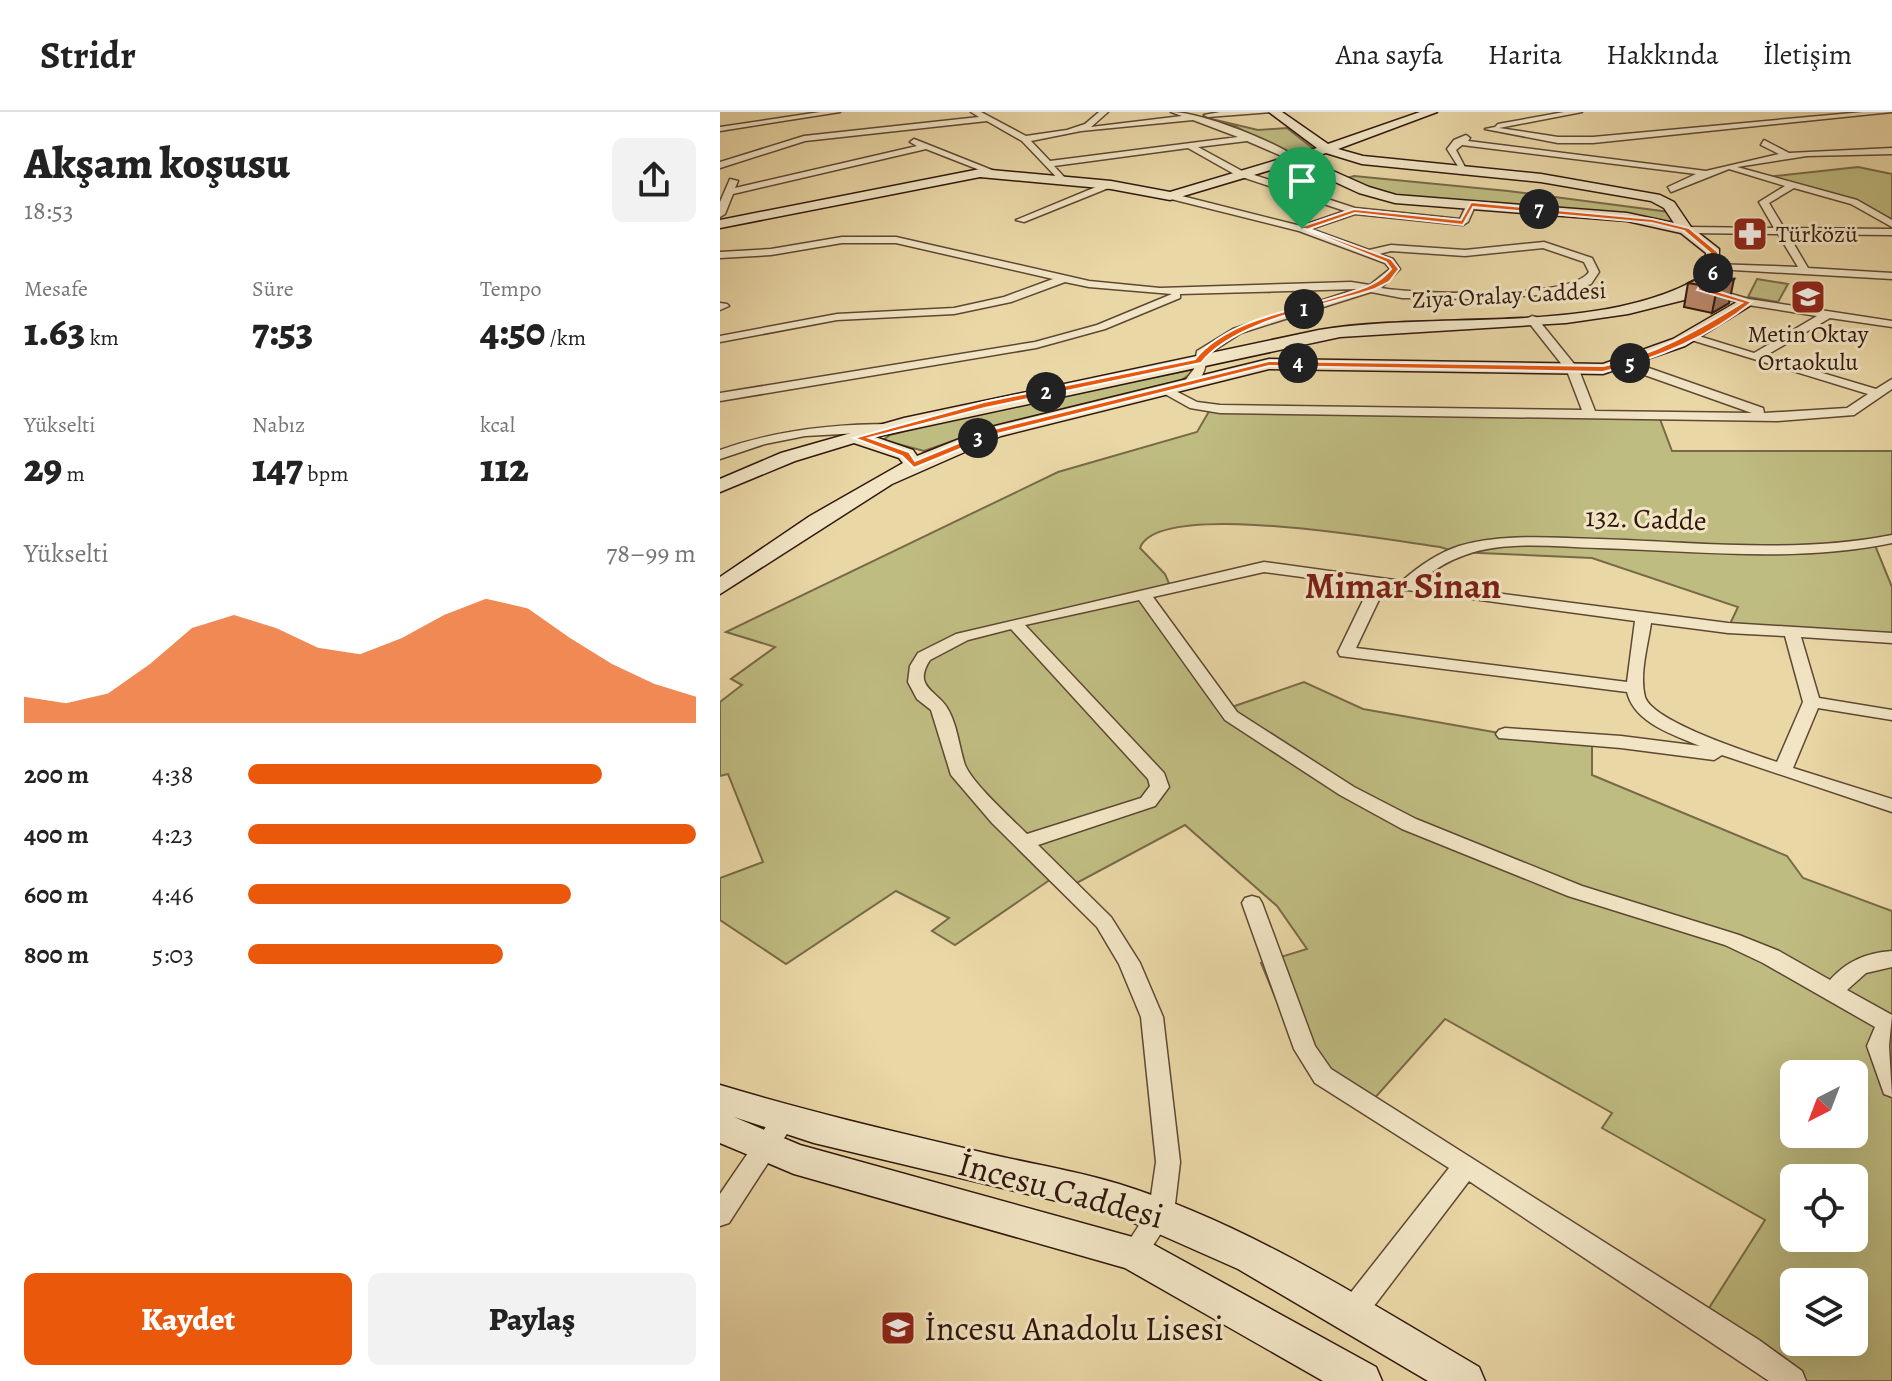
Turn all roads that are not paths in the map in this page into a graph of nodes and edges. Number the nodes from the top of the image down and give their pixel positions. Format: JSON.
{"nodes":[{"id":1,"x":836,"y":112,"type":"edge"},
{"id":2,"x":975,"y":112,"type":"edge"},
{"id":3,"x":1104,"y":112,"type":"edge"},
{"id":4,"x":1175,"y":112,"type":"edge"},
{"id":5,"x":1269,"y":112,"type":"edge"},
{"id":6,"x":1275,"y":112,"type":"edge"},
{"id":7,"x":1431,"y":112,"type":"edge"},
{"id":8,"x":1578,"y":112,"type":"edge"},
{"id":9,"x":1744,"y":112,"type":"edge"},
{"id":10,"x":1888,"y":112,"type":"edge"},
{"id":11,"x":1551,"y":114,"type":"edge"},
{"id":12,"x":1860,"y":114,"type":"edge"},
{"id":13,"x":1196,"y":115,"type":"edge"},
{"id":14,"x":988,"y":118,"type":"junction"},
{"id":15,"x":1770,"y":124,"type":"junction"},
{"id":16,"x":1891,"y":126,"type":"edge"},
{"id":17,"x":720,"y":129,"type":"edge"},
{"id":18,"x":888,"y":129,"type":"junction"},
{"id":19,"x":1489,"y":129,"type":"junction"},
{"id":20,"x":1074,"y":132,"type":"junction"},
{"id":21,"x":1249,"y":138,"type":"junction"},
{"id":22,"x":1025,"y":139,"type":"junction"},
{"id":23,"x":1593,"y":140,"type":"junction"},
{"id":24,"x":1457,"y":142,"type":"junction"},
{"id":25,"x":1764,"y":143,"type":"dead end"},
{"id":26,"x":1190,"y":146,"type":"junction"},
{"id":27,"x":925,"y":147,"type":"junction"},
{"id":28,"x":1326,"y":149,"type":"junction"},
{"id":29,"x":1892,"y":151,"type":"edge"},
{"id":30,"x":720,"y":153,"type":"edge"},
{"id":31,"x":1294,"y":158,"type":"junction"},
{"id":32,"x":1792,"y":158,"type":"junction"},
{"id":33,"x":737,"y":163,"type":"junction"},
{"id":34,"x":1047,"y":164,"type":"junction"},
{"id":35,"x":720,"y":165,"type":"edge"},
{"id":36,"x":1724,"y":166,"type":"junction"},
{"id":37,"x":1463,"y":171,"type":"junction"},
{"id":38,"x":993,"y":172,"type":"junction"},
{"id":39,"x":1702,"y":172,"type":"junction"},
{"id":40,"x":1239,"y":173,"type":"junction"},
{"id":41,"x":1062,"y":180,"type":"junction"},
{"id":42,"x":1108,"y":185,"type":"junction"},
{"id":43,"x":1793,"y":185,"type":"junction"},
{"id":44,"x":729,"y":192,"type":"junction"},
{"id":45,"x":1170,"y":196,"type":"junction"},
{"id":46,"x":1670,"y":197,"type":"junction"},
{"id":47,"x":1471,"y":204,"type":"junction"},
{"id":48,"x":1354,"y":211,"type":"junction"},
{"id":49,"x":720,"y":214,"type":"edge"},
{"id":50,"x":1021,"y":220,"type":"dead end"},
{"id":51,"x":720,"y":224,"type":"edge"},
{"id":52,"x":1892,"y":224,"type":"edge"},
{"id":53,"x":1302,"y":229,"type":"junction"},
{"id":54,"x":1779,"y":229,"type":"junction"},
{"id":55,"x":1686,"y":230,"type":"junction"},
{"id":56,"x":1892,"y":232,"type":"edge"},
{"id":57,"x":1369,"y":253,"type":"junction"},
{"id":58,"x":722,"y":256,"type":"edge"},
{"id":59,"x":1716,"y":266,"type":"junction"},
{"id":60,"x":1806,"y":273,"type":"junction"},
{"id":61,"x":1892,"y":276,"type":"edge"},
{"id":62,"x":1062,"y":279,"type":"junction"},
{"id":63,"x":1373,"y":288,"type":"junction"},
{"id":64,"x":1699,"y":288,"type":"junction"},
{"id":65,"x":1197,"y":291,"type":"junction"},
{"id":66,"x":1748,"y":302,"type":"junction"},
{"id":67,"x":1827,"y":315,"type":"junction"},
{"id":68,"x":1532,"y":319,"type":"junction"},
{"id":69,"x":1892,"y":324,"type":"edge"},
{"id":70,"x":1692,"y":337,"type":"junction"},
{"id":71,"x":1299,"y":338,"type":"junction"},
{"id":72,"x":720,"y":339,"type":"edge"},
{"id":73,"x":1755,"y":357,"type":"junction"},
{"id":74,"x":1198,"y":361,"type":"junction"},
{"id":75,"x":1320,"y":363,"type":"junction"},
{"id":76,"x":1626,"y":364,"type":"junction"},
{"id":77,"x":1573,"y":370,"type":"junction"},
{"id":78,"x":1190,"y":382,"type":"junction"},
{"id":79,"x":1892,"y":383,"type":"edge"},
{"id":80,"x":1162,"y":389,"type":"junction"},
{"id":81,"x":1877,"y":393,"type":"junction"},
{"id":82,"x":720,"y":397,"type":"edge"},
{"id":83,"x":1590,"y":414,"type":"junction"},
{"id":84,"x":1777,"y":417,"type":"junction"},
{"id":85,"x":892,"y":428,"type":"junction"},
{"id":86,"x":859,"y":438,"type":"junction"},
{"id":87,"x":720,"y":455,"type":"edge"},
{"id":88,"x":914,"y":465,"type":"junction"},
{"id":89,"x":720,"y":486,"type":"edge"},
{"id":90,"x":1892,"y":539,"type":"edge"},
{"id":91,"x":1380,"y":581,"type":"junction"},
{"id":92,"x":1408,"y":583,"type":"junction"},
{"id":93,"x":720,"y":587,"type":"edge"},
{"id":94,"x":1144,"y":595,"type":"junction"},
{"id":95,"x":1644,"y":616,"type":"junction"},
{"id":96,"x":1014,"y":623,"type":"junction"},
{"id":97,"x":1792,"y":634,"type":"junction"},
{"id":98,"x":1892,"y":638,"type":"edge"},
{"id":99,"x":1636,"y":688,"type":"junction"},
{"id":100,"x":1812,"y":702,"type":"junction"},
{"id":101,"x":1892,"y":715,"type":"edge"},
{"id":102,"x":1505,"y":734,"type":"dead end"},
{"id":103,"x":1783,"y":770,"type":"junction"},
{"id":104,"x":1892,"y":806,"type":"edge"},
{"id":105,"x":1025,"y":842,"type":"junction"},
{"id":106,"x":1252,"y":903,"type":"dead end"},
{"id":107,"x":1892,"y":959,"type":"edge"},
{"id":108,"x":1833,"y":992,"type":"junction"},
{"id":109,"x":1890,"y":1025,"type":"edge"},
{"id":110,"x":1892,"y":1087,"type":"edge"},
{"id":111,"x":720,"y":1099,"type":"edge"},
{"id":112,"x":720,"y":1127,"type":"edge"},
{"id":113,"x":775,"y":1133,"type":"junction"},
{"id":114,"x":1466,"y":1166,"type":"junction"},
{"id":115,"x":1161,"y":1213,"type":"junction"},
{"id":116,"x":720,"y":1215,"type":"edge"},
{"id":117,"x":1134,"y":1253,"type":"junction"},
{"id":118,"x":1351,"y":1314,"type":"junction"},
{"id":119,"x":1339,"y":1375,"type":"edge"},
{"id":120,"x":1465,"y":1381,"type":"edge"},
{"id":121,"x":1792,"y":1381,"type":"edge"}],
"edges":[{"from":1,"to":17,"type":"street"},
{"from":2,"to":14,"type":"street"},
{"from":3,"to":20,"type":"street"},
{"from":4,"to":13,"type":"street"},
{"from":5,"to":13,"type":"street"},
{"from":6,"to":28,"type":"main road"},
{"from":7,"to":28,"type":"main road"},
{"from":8,"to":11,"type":"street"},
{"from":9,"to":15,"type":"street"},
{"from":10,"to":12,"type":"street"},
{"from":11,"to":19,"type":"street"},
{"from":11,"to":23,"type":"street"},
{"from":12,"to":15,"type":"street"},
{"from":12,"to":16,"type":"street"},
{"from":13,"to":20,"type":"street"},
{"from":13,"to":21,"type":"street"},
{"from":14,"to":18,"type":"street"},
{"from":14,"to":22,"type":"street"},
{"from":15,"to":23,"type":"street"},
{"from":18,"to":27,"type":"street"},
{"from":18,"to":33,"type":"street"},
{"from":19,"to":23,"type":"street"},
{"from":19,"to":24,"type":"street"},
{"from":20,"to":22,"type":"street"},
{"from":21,"to":26,"type":"street"},
{"from":21,"to":31,"type":"street"},
{"from":22,"to":34,"type":"street"},
{"from":24,"to":37,"type":"street"},
{"from":24,"to":39,"type":"street"},
{"from":25,"to":32,"type":"street"},
{"from":26,"to":34,"type":"street"},
{"from":26,"to":40,"type":"street"},
{"from":27,"to":38,"type":"street"},
{"from":27,"to":44,"type":"street"},
{"from":28,"to":31,"type":"main road"},
{"from":28,"to":37,"type":"main road"},
{"from":29,"to":32,"type":"street"},
{"from":30,"to":33,"type":"street"},
{"from":31,"to":40,"type":"main road"},
{"from":31,"to":47,"type":"main road"},
{"from":32,"to":36,"type":"street"},
{"from":33,"to":35,"type":"street"},
{"from":33,"to":44,"type":"street"},
{"from":34,"to":41,"type":"street"},
{"from":36,"to":39,"type":"street"},
{"from":36,"to":43,"type":"street"},
{"from":37,"to":46,"type":"main road"},
{"from":38,"to":41,"type":"main road"},
{"from":38,"to":51,"type":"main road"},
{"from":39,"to":46,"type":"street"},
{"from":40,"to":45,"type":"main road"},
{"from":40,"to":48,"type":"street"},
{"from":41,"to":42,"type":"main road"},
{"from":42,"to":45,"type":"main road"},
{"from":42,"to":50,"type":"street"},
{"from":43,"to":52,"type":"street"},
{"from":43,"to":54,"type":"street"},
{"from":44,"to":49,"type":"street"},
{"from":45,"to":53,"type":"street"},
{"from":46,"to":55,"type":"main road"},
{"from":47,"to":48,"type":"street"},
{"from":47,"to":55,"type":"main road"},
{"from":48,"to":53,"type":"street"},
{"from":53,"to":57,"type":"street"},
{"from":54,"to":55,"type":"street"},
{"from":54,"to":56,"type":"street"},
{"from":54,"to":60,"type":"street"},
{"from":55,"to":59,"type":"main road"},
{"from":57,"to":63,"type":"street"},
{"from":57,"to":63,"type":"street"},
{"from":58,"to":62,"type":"street"},
{"from":59,"to":60,"type":"street"},
{"from":59,"to":64,"type":"main road","name":"Ziya Oralay Caddesi"},
{"from":60,"to":61,"type":"street"},
{"from":62,"to":65,"type":"street"},
{"from":62,"to":72,"type":"street"},
{"from":63,"to":65,"type":"street"},
{"from":63,"to":74,"type":"street"},
{"from":64,"to":66,"type":"street"},
{"from":64,"to":68,"type":"main road","name":"Ziya Oralay Caddesi"},
{"from":65,"to":82,"type":"street"},
{"from":66,"to":67,"type":"street"},
{"from":66,"to":70,"type":"main road"},
{"from":67,"to":69,"type":"street"},
{"from":67,"to":73,"type":"street"},
{"from":68,"to":71,"type":"main road","name":"Ziya Oralay Caddesi"},
{"from":68,"to":77,"type":"street"},
{"from":70,"to":73,"type":"street"},
{"from":70,"to":76,"type":"main road"},
{"from":71,"to":74,"type":"main road","name":"Ziya Oralay Caddesi"},
{"from":71,"to":75,"type":"main road"},
{"from":73,"to":81,"type":"street"},
{"from":74,"to":78,"type":"street"},
{"from":74,"to":85,"type":"main road","name":"Ziya Oralay Caddesi"},
{"from":75,"to":77,"type":"main road"},
{"from":75,"to":78,"type":"main road"},
{"from":76,"to":77,"type":"main road"},
{"from":76,"to":84,"type":"street"},
{"from":77,"to":83,"type":"street"},
{"from":78,"to":80,"type":"main road"},
{"from":79,"to":81,"type":"street"},
{"from":80,"to":83,"type":"street"},
{"from":80,"to":88,"type":"main road"},
{"from":81,"to":84,"type":"street"},
{"from":83,"to":84,"type":"street"},
{"from":85,"to":86,"type":"main road","name":"Ziya Oralay Caddesi"},
{"from":85,"to":87,"type":"street"},
{"from":86,"to":88,"type":"main road"},
{"from":86,"to":89,"type":"main road","name":"Ziya Oralay Caddesi"},
{"from":88,"to":93,"type":"main road"},
{"from":90,"to":92,"type":"street","name":"132. Cadde"},
{"from":91,"to":92,"type":"street"},
{"from":91,"to":94,"type":"street"},
{"from":91,"to":99,"type":"street"},
{"from":92,"to":95,"type":"street"},
{"from":94,"to":96,"type":"street"},
{"from":94,"to":108,"type":"street"},
{"from":95,"to":97,"type":"street"},
{"from":95,"to":99,"type":"street"},
{"from":96,"to":105,"type":"street"},
{"from":96,"to":105,"type":"street"},
{"from":97,"to":98,"type":"street"},
{"from":97,"to":100,"type":"street"},
{"from":99,"to":103,"type":"street"},
{"from":100,"to":101,"type":"street"},
{"from":100,"to":103,"type":"street"},
{"from":102,"to":103,"type":"street"},
{"from":103,"to":104,"type":"street"},
{"from":105,"to":115,"type":"street"},
{"from":106,"to":114,"type":"street"},
{"from":107,"to":108,"type":"street"},
{"from":108,"to":109,"type":"street"},
{"from":109,"to":110,"type":"street"},
{"from":111,"to":113,"type":"main road","name":"İncesu Caddesi"},
{"from":112,"to":113,"type":"main road","name":"İncesu Caddesi"},
{"from":113,"to":115,"type":"main road","name":"İncesu Caddesi"},
{"from":113,"to":116,"type":"street"},
{"from":113,"to":117,"type":"main road","name":"İncesu Caddesi"},
{"from":114,"to":118,"type":"street"},
{"from":114,"to":121,"type":"street"},
{"from":115,"to":117,"type":"street"},
{"from":115,"to":118,"type":"main road","name":"İncesu Caddesi"},
{"from":117,"to":119,"type":"main road","name":"İncesu Caddesi"},
{"from":118,"to":120,"type":"main road","name":"İncesu Caddesi"}]}
